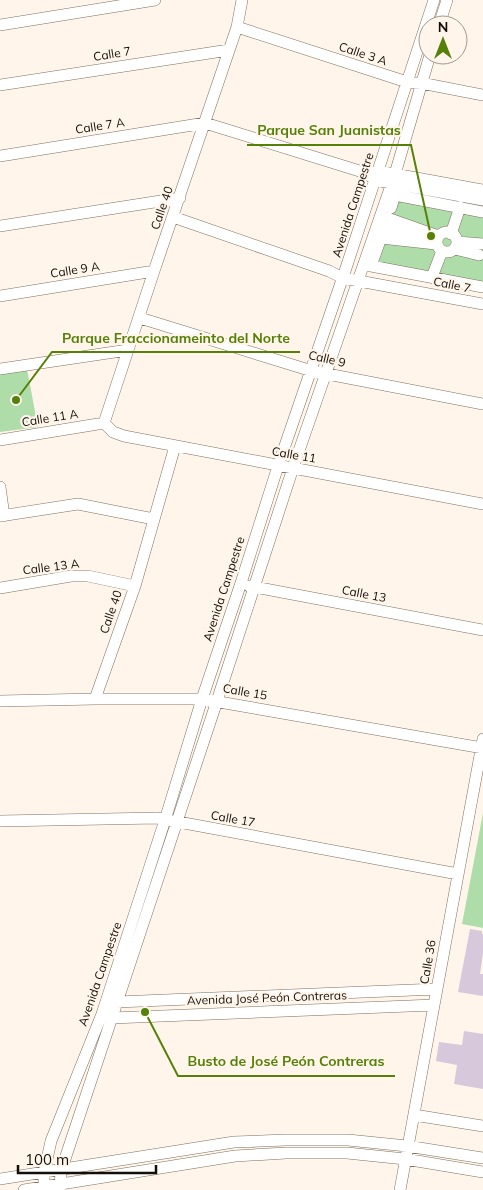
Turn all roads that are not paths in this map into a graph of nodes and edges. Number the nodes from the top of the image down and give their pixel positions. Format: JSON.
{"nodes":[{"id":1,"x":155,"y":0,"type":"edge"},
{"id":2,"x":242,"y":0,"type":"edge"},
{"id":3,"x":434,"y":0,"type":"edge"},
{"id":4,"x":447,"y":0,"type":"edge"},
{"id":5,"x":442,"y":15,"type":"edge"},
{"id":6,"x":0,"y":25,"type":"edge"},
{"id":7,"x":237,"y":27,"type":"junction"},
{"id":8,"x":229,"y":50,"type":"junction"},
{"id":9,"x":427,"y":65,"type":"edge"},
{"id":10,"x":407,"y":82,"type":"junction"},
{"id":11,"x":421,"y":83,"type":"junction"},
{"id":12,"x":0,"y":84,"type":"edge"},
{"id":13,"x":483,"y":95,"type":"edge"},
{"id":14,"x":204,"y":123,"type":"junction"},
{"id":15,"x":0,"y":156,"type":"edge"},
{"id":16,"x":373,"y":175,"type":"junction"},
{"id":17,"x":394,"y":179,"type":"junction"},
{"id":18,"x":483,"y":190,"type":"edge"},
{"id":19,"x":180,"y":198,"type":"junction"},
{"id":20,"x":483,"y":200,"type":"edge"},
{"id":21,"x":457,"y":207,"type":"junction"},
{"id":22,"x":483,"y":212,"type":"edge"},
{"id":23,"x":173,"y":217,"type":"junction"},
{"id":24,"x":0,"y":226,"type":"edge"},
{"id":25,"x":384,"y":228,"type":"junction"},
{"id":26,"x":446,"y":242,"type":"junction"},
{"id":27,"x":481,"y":250,"type":"edge"},
{"id":28,"x":154,"y":271,"type":"junction"},
{"id":29,"x":345,"y":273,"type":"junction"},
{"id":30,"x":360,"y":276,"type":"junction"},
{"id":31,"x":436,"y":278,"type":"junction"},
{"id":32,"x":483,"y":287,"type":"edge"},
{"id":33,"x":483,"y":292,"type":"edge"},
{"id":34,"x":0,"y":296,"type":"edge"},
{"id":35,"x":483,"y":304,"type":"edge"},
{"id":36,"x":140,"y":318,"type":"junction"},
{"id":37,"x":128,"y":350,"type":"junction"},
{"id":38,"x":0,"y":369,"type":"edge"},
{"id":39,"x":312,"y":371,"type":"junction"},
{"id":40,"x":327,"y":374,"type":"junction"},
{"id":41,"x":483,"y":404,"type":"edge"},
{"id":42,"x":104,"y":423,"type":"junction"},
{"id":43,"x":0,"y":440,"type":"edge"},
{"id":44,"x":175,"y":446,"type":"junction"},
{"id":45,"x":278,"y":466,"type":"junction"},
{"id":46,"x":293,"y":468,"type":"junction"},
{"id":47,"x":0,"y":487,"type":"edge"},
{"id":48,"x":483,"y":504,"type":"edge"},
{"id":49,"x":2,"y":516,"type":"edge"},
{"id":50,"x":154,"y":519,"type":"junction"},
{"id":51,"x":241,"y":583,"type":"junction"},
{"id":52,"x":135,"y":586,"type":"junction"},
{"id":53,"x":254,"y":587,"type":"junction"},
{"id":54,"x":0,"y":588,"type":"edge"},
{"id":55,"x":483,"y":630,"type":"edge"},
{"id":56,"x":95,"y":699,"type":"junction"},
{"id":57,"x":202,"y":699,"type":"junction"},
{"id":58,"x":0,"y":701,"type":"edge"},
{"id":59,"x":218,"y":701,"type":"junction"},
{"id":60,"x":482,"y":745,"type":"edge"},
{"id":61,"x":0,"y":820,"type":"edge"},
{"id":62,"x":165,"y":820,"type":"junction"},
{"id":63,"x":177,"y":822,"type":"junction"},
{"id":64,"x":458,"y":874,"type":"junction"},
{"id":65,"x":437,"y":989,"type":"junction"},
{"id":66,"x":278,"y":996,"type":"junction"},
{"id":67,"x":112,"y":1000,"type":"junction"},
{"id":68,"x":434,"y":1005,"type":"junction"},
{"id":69,"x":277,"y":1012,"type":"junction"},
{"id":70,"x":107,"y":1016,"type":"junction"},
{"id":71,"x":414,"y":1115,"type":"junction"},
{"id":72,"x":483,"y":1126,"type":"edge"},
{"id":73,"x":407,"y":1146,"type":"junction"},
{"id":74,"x":483,"y":1158,"type":"edge"},
{"id":75,"x":406,"y":1160,"type":"junction"},
{"id":76,"x":61,"y":1171,"type":"junction"},
{"id":77,"x":483,"y":1172,"type":"edge"},
{"id":78,"x":44,"y":1173,"type":"junction"},
{"id":79,"x":0,"y":1179,"type":"edge"},
{"id":80,"x":44,"y":1187,"type":"junction"},
{"id":81,"x":60,"y":1188,"type":"edge"},
{"id":82,"x":24,"y":1190,"type":"edge"},
{"id":83,"x":400,"y":1190,"type":"edge"}],
"edges":[{"from":1,"to":6,"type":"street"},
{"from":2,"to":7,"type":"street","name":"Calle 40"},
{"from":3,"to":10,"type":"street","name":"Avenida Campestre"},
{"from":4,"to":5,"type":"street"},
{"from":7,"to":8,"type":"street","name":"Calle 40"},
{"from":7,"to":10,"type":"street","name":"Calle 3 A"},
{"from":8,"to":12,"type":"street","name":"Calle 7"},
{"from":8,"to":14,"type":"street","name":"Calle 40"},
{"from":9,"to":11,"type":"street","name":"Avenida Campestre"},
{"from":10,"to":11,"type":"street","name":"Calle 3 A"},
{"from":10,"to":16,"type":"street","name":"Avenida Campestre"},
{"from":11,"to":13,"type":"street","name":"Calle 3 A"},
{"from":11,"to":17,"type":"street","name":"Avenida Campestre"},
{"from":14,"to":15,"type":"street","name":"Calle 7 A"},
{"from":14,"to":16,"type":"street"},
{"from":14,"to":19,"type":"street","name":"Calle 40"},
{"from":16,"to":17,"type":"street"},
{"from":16,"to":29,"type":"street","name":"Avenida Campestre"},
{"from":17,"to":18,"type":"street"},
{"from":17,"to":20,"type":"street"},
{"from":17,"to":30,"type":"street","name":"Avenida Campestre"},
{"from":19,"to":23,"type":"street","name":"Calle 40"},
{"from":19,"to":24,"type":"street"},
{"from":21,"to":22,"type":"street"},
{"from":21,"to":25,"type":"street"},
{"from":21,"to":26,"type":"street"},
{"from":23,"to":28,"type":"street","name":"Calle 40"},
{"from":23,"to":29,"type":"street","name":"Calle 7"},
{"from":25,"to":26,"type":"street"},
{"from":25,"to":26,"type":"street"},
{"from":25,"to":31,"type":"street"},
{"from":26,"to":27,"type":"street"},
{"from":26,"to":31,"type":"street"},
{"from":28,"to":34,"type":"street","name":"Calle 9 A"},
{"from":28,"to":36,"type":"street","name":"Calle 40"},
{"from":29,"to":30,"type":"street","name":"Calle 7"},
{"from":29,"to":39,"type":"street","name":"Avenida Campestre"},
{"from":30,"to":33,"type":"street","name":"Calle 7"},
{"from":30,"to":35,"type":"street","name":"Calle 7"},
{"from":30,"to":40,"type":"street","name":"Avenida Campestre"},
{"from":31,"to":32,"type":"street"},
{"from":36,"to":37,"type":"street","name":"Calle 40"},
{"from":36,"to":39,"type":"street","name":"Calle 9"},
{"from":37,"to":38,"type":"street"},
{"from":37,"to":42,"type":"street","name":"Calle 40"},
{"from":39,"to":40,"type":"street","name":"Calle 9"},
{"from":39,"to":45,"type":"street","name":"Avenida Campestre"},
{"from":40,"to":41,"type":"street","name":"Calle 9"},
{"from":40,"to":46,"type":"street","name":"Avenida Campestre"},
{"from":42,"to":43,"type":"street","name":"Calle 11 A"},
{"from":42,"to":44,"type":"street","name":"Calle 11"},
{"from":44,"to":45,"type":"street","name":"Calle 11"},
{"from":44,"to":50,"type":"street","name":"Calle 40"},
{"from":45,"to":46,"type":"street","name":"Calle 11"},
{"from":45,"to":51,"type":"street","name":"Avenida Campestre"},
{"from":46,"to":48,"type":"street","name":"Calle 11"},
{"from":46,"to":53,"type":"street","name":"Avenida Campestre"},
{"from":47,"to":49,"type":"street"},
{"from":49,"to":50,"type":"street"},
{"from":50,"to":52,"type":"street","name":"Calle 40"},
{"from":51,"to":53,"type":"street","name":"Calle 13"},
{"from":51,"to":57,"type":"street","name":"Avenida Campestre"},
{"from":52,"to":54,"type":"street","name":"Calle 13 A"},
{"from":52,"to":56,"type":"street","name":"Calle 40"},
{"from":53,"to":55,"type":"street","name":"Calle 13"},
{"from":53,"to":59,"type":"street","name":"Avenida Campestre"},
{"from":56,"to":57,"type":"street","name":"Calle 15"},
{"from":56,"to":58,"type":"street","name":"Calle 15"},
{"from":57,"to":59,"type":"street","name":"Calle 15"},
{"from":57,"to":62,"type":"street","name":"Avenida Campestre"},
{"from":59,"to":60,"type":"street","name":"Calle 15"},
{"from":59,"to":63,"type":"street","name":"Avenida Campestre"},
{"from":60,"to":64,"type":"street","name":"Calle 36"},
{"from":61,"to":62,"type":"street","name":"Calle 17"},
{"from":62,"to":63,"type":"street","name":"Calle 17"},
{"from":62,"to":67,"type":"street","name":"Avenida Campestre"},
{"from":63,"to":64,"type":"street","name":"Calle 17"},
{"from":63,"to":67,"type":"street","name":"Avenida Campestre"},
{"from":64,"to":65,"type":"street","name":"Calle 36"},
{"from":65,"to":66,"type":"street","name":"Avenida José Peón Contreras"},
{"from":65,"to":68,"type":"street","name":"Calle 36"},
{"from":66,"to":67,"type":"street","name":"Avenida José Peón Contreras"},
{"from":66,"to":69,"type":"street"},
{"from":67,"to":70,"type":"street","name":"Avenida Campestre"},
{"from":68,"to":69,"type":"street","name":"Avenida José Peón Contreras"},
{"from":68,"to":71,"type":"street","name":"Calle 36"},
{"from":69,"to":70,"type":"street","name":"Avenida José Peón Contreras"},
{"from":70,"to":76,"type":"street","name":"Avenida Campestre"},
{"from":70,"to":78,"type":"street","name":"Avenida Campestre"},
{"from":71,"to":72,"type":"street"},
{"from":71,"to":73,"type":"street","name":"Calle 36"},
{"from":73,"to":74,"type":"street"},
{"from":73,"to":75,"type":"street","name":"Calle 36"},
{"from":73,"to":76,"type":"street"},
{"from":75,"to":77,"type":"street"},
{"from":75,"to":81,"type":"street"},
{"from":75,"to":83,"type":"street","name":"Calle 36"},
{"from":76,"to":78,"type":"street"},
{"from":76,"to":81,"type":"street","name":"Avenida Campestre"},
{"from":78,"to":79,"type":"street"},
{"from":78,"to":80,"type":"street","name":"Avenida Campestre"},
{"from":80,"to":81,"type":"street"},
{"from":80,"to":82,"type":"street"}]}
